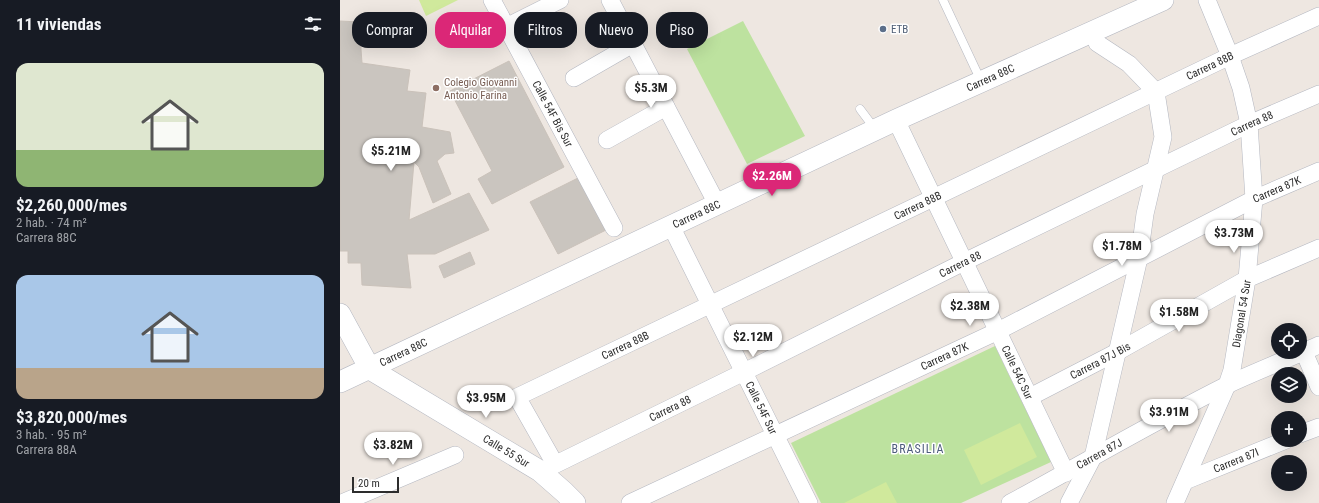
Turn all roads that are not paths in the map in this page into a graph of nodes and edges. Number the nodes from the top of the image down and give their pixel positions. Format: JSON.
{"nodes":[{"id":1,"x":492,"y":0,"type":"edge"},
{"id":2,"x":560,"y":0,"type":"edge"},
{"id":3,"x":610,"y":0,"type":"edge"},
{"id":4,"x":943,"y":0,"type":"edge"},
{"id":5,"x":1207,"y":0,"type":"edge"},
{"id":6,"x":1159,"y":1,"type":"edge"},
{"id":7,"x":498,"y":12,"type":"edge"},
{"id":8,"x":616,"y":12,"type":"edge"},
{"id":9,"x":1319,"y":16,"type":"edge"},
{"id":10,"x":506,"y":27,"type":"joint"},
{"id":11,"x":1097,"y":43,"type":"dead end"},
{"id":12,"x":626,"y":48,"type":"edge"},
{"id":13,"x":635,"y":48,"type":"edge"},
{"id":14,"x":1230,"y":56,"type":"junction"},
{"id":15,"x":574,"y":78,"type":"dead end"},
{"id":16,"x":982,"y":81,"type":"junction"},
{"id":17,"x":1156,"y":92,"type":"junction"},
{"id":18,"x":1319,"y":94,"type":"edge"},
{"id":19,"x":666,"y":107,"type":"junction"},
{"id":20,"x":860,"y":109,"type":"dead end"},
{"id":21,"x":896,"y":120,"type":"junction"},
{"id":22,"x":1249,"y":124,"type":"junction"},
{"id":23,"x":875,"y":129,"type":"junction"},
{"id":24,"x":607,"y":140,"type":"dead end"},
{"id":25,"x":1156,"y":170,"type":"junction"},
{"id":26,"x":1319,"y":171,"type":"edge"},
{"id":27,"x":933,"y":198,"type":"junction"},
{"id":28,"x":1254,"y":199,"type":"junction"},
{"id":29,"x":717,"y":204,"type":"junction"},
{"id":30,"x":671,"y":226,"type":"junction"},
{"id":31,"x":614,"y":228,"type":"dead end"},
{"id":32,"x":1319,"y":248,"type":"edge"},
{"id":33,"x":1140,"y":258,"type":"junction"},
{"id":34,"x":964,"y":262,"type":"junction"},
{"id":35,"x":1246,"y":278,"type":"junction"},
{"id":36,"x":710,"y":304,"type":"junction"},
{"id":37,"x":340,"y":314,"type":"edge"},
{"id":38,"x":998,"y":331,"type":"junction"},
{"id":39,"x":1311,"y":348,"type":"edge"},
{"id":40,"x":1117,"y":352,"type":"junction"},
{"id":41,"x":370,"y":369,"type":"junction"},
{"id":42,"x":744,"y":372,"type":"junction"},
{"id":43,"x":340,"y":382,"type":"edge"},
{"id":44,"x":1227,"y":385,"type":"junction"},
{"id":45,"x":1319,"y":387,"type":"edge"},
{"id":46,"x":1030,"y":397,"type":"junction"},
{"id":47,"x":1319,"y":427,"type":"edge"},
{"id":48,"x":1307,"y":431,"type":"edge"},
{"id":49,"x":775,"y":435,"type":"junction"},
{"id":50,"x":1271,"y":446,"type":"edge"},
{"id":51,"x":455,"y":455,"type":"dead end"},
{"id":52,"x":1093,"y":457,"type":"junction"},
{"id":53,"x":548,"y":468,"type":"junction"},
{"id":54,"x":1066,"y":473,"type":"junction"},
{"id":55,"x":1185,"y":480,"type":"junction"},
{"id":56,"x":804,"y":501,"type":"edge"},
{"id":57,"x":342,"y":503,"type":"edge"},
{"id":58,"x":575,"y":503,"type":"edge"},
{"id":59,"x":630,"y":503,"type":"edge"},
{"id":60,"x":1010,"y":503,"type":"edge"},
{"id":61,"x":1069,"y":503,"type":"edge"},
{"id":62,"x":1175,"y":503,"type":"edge"}],
"edges":[{"from":1,"to":7,"type":"street","name":"Calle 54F Bis Sur"},
{"from":2,"to":10,"type":"street"},
{"from":3,"to":8,"type":"street"},
{"from":4,"to":16,"type":"lane"},
{"from":5,"to":14,"type":"street","name":"Diagonal 54 Sur"},
{"from":6,"to":16,"type":"street","name":"Carrera 88C"},
{"from":9,"to":14,"type":"street","name":"Carrera 88B"},
{"from":10,"to":31,"type":"street","name":"Calle 54F Bis Sur"},
{"from":11,"to":17,"type":"street"},
{"from":12,"to":15,"type":"street"},
{"from":13,"to":19,"type":"street"},
{"from":14,"to":17,"type":"street","name":"Carrera 88B"},
{"from":14,"to":22,"type":"street","name":"Diagonal 54 Sur"},
{"from":16,"to":21,"type":"street","name":"Carrera 88C"},
{"from":17,"to":25,"type":"street"},
{"from":17,"to":27,"type":"street","name":"Carrera 88B"},
{"from":18,"to":22,"type":"street","name":"Carrera 88"},
{"from":19,"to":24,"type":"street"},
{"from":19,"to":29,"type":"street"},
{"from":20,"to":23,"type":"lane"},
{"from":21,"to":23,"type":"street","name":"Carrera 88C"},
{"from":21,"to":27,"type":"street","name":"Calle 54C Sur"},
{"from":22,"to":25,"type":"street","name":"Carrera 88"},
{"from":22,"to":28,"type":"street","name":"Diagonal 54 Sur"},
{"from":23,"to":29,"type":"street","name":"Carrera 88C"},
{"from":25,"to":33,"type":"street"},
{"from":25,"to":34,"type":"street","name":"Carrera 88"},
{"from":26,"to":28,"type":"street","name":"Carrera 87K"},
{"from":27,"to":34,"type":"street","name":"Calle 54C Sur"},
{"from":27,"to":36,"type":"street","name":"Carrera 88B"},
{"from":28,"to":33,"type":"street","name":"Carrera 87K"},
{"from":28,"to":35,"type":"street","name":"Diagonal 54 Sur"},
{"from":29,"to":30,"type":"street","name":"Carrera 88C"},
{"from":30,"to":36,"type":"street","name":"Calle 54F Sur"},
{"from":30,"to":41,"type":"street","name":"Carrera 88C"},
{"from":32,"to":35,"type":"street","name":"Carrera 87J Bis"},
{"from":33,"to":38,"type":"street","name":"Carrera 87K"},
{"from":33,"to":40,"type":"street"},
{"from":34,"to":38,"type":"street","name":"Calle 54C Sur"},
{"from":34,"to":42,"type":"street","name":"Carrera 88"},
{"from":35,"to":40,"type":"street","name":"Carrera 87J Bis"},
{"from":35,"to":44,"type":"street","name":"Diagonal 54 Sur"},
{"from":36,"to":42,"type":"street","name":"Calle 54F Sur"},
{"from":36,"to":53,"type":"street","name":"Carrera 88B"},
{"from":37,"to":41,"type":"street"},
{"from":38,"to":46,"type":"street","name":"Calle 54C Sur"},
{"from":38,"to":49,"type":"street","name":"Carrera 87K"},
{"from":39,"to":44,"type":"street","name":"Carrera 87J"},
{"from":39,"to":45,"type":"street"},
{"from":40,"to":46,"type":"street","name":"Carrera 87J Bis"},
{"from":40,"to":52,"type":"street"},
{"from":41,"to":43,"type":"street","name":"Carrera 88C"},
{"from":41,"to":53,"type":"street","name":"Calle 55 Sur"},
{"from":42,"to":49,"type":"street","name":"Calle 54F Sur"},
{"from":42,"to":53,"type":"street","name":"Carrera 88"},
{"from":44,"to":52,"type":"street","name":"Carrera 87J"},
{"from":44,"to":55,"type":"street","name":"Diagonal 54 Sur"},
{"from":46,"to":54,"type":"street","name":"Calle 54C Sur"},
{"from":47,"to":48,"type":"street"},
{"from":49,"to":56,"type":"street","name":"Calle 54F Sur"},
{"from":49,"to":59,"type":"street","name":"Carrera 87K"},
{"from":50,"to":55,"type":"street","name":"Carrera 87I"},
{"from":51,"to":57,"type":"street"},
{"from":52,"to":54,"type":"street","name":"Carrera 87J"},
{"from":52,"to":61,"type":"street"},
{"from":53,"to":58,"type":"street","name":"Calle 55 Sur"},
{"from":54,"to":60,"type":"street","name":"Carrera 87J"},
{"from":55,"to":62,"type":"street","name":"Diagonal 54 Sur"}]}
